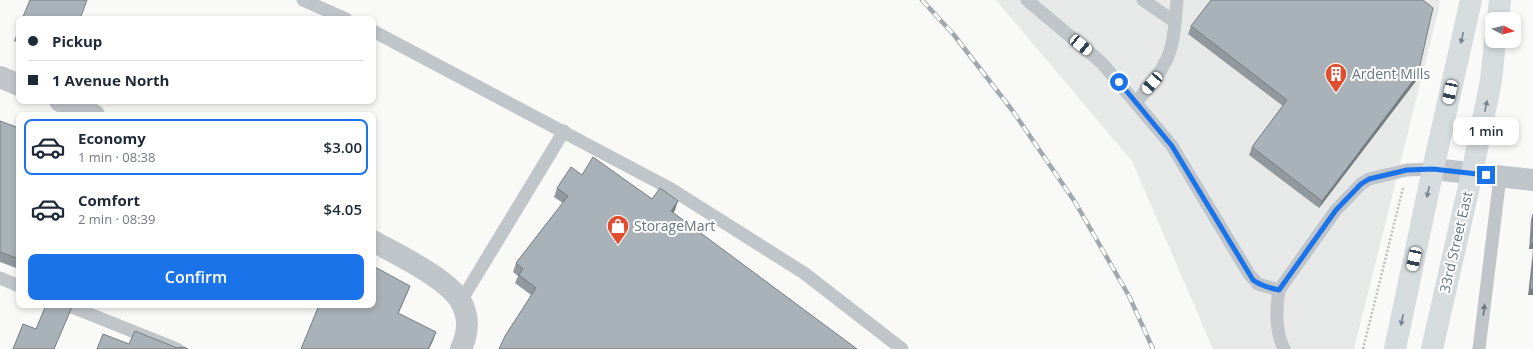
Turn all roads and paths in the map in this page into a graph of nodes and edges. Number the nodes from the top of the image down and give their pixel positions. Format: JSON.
{"nodes":[{"id":1,"x":303,"y":0,"type":"edge"},
{"id":2,"x":1027,"y":0,"type":"edge"},
{"id":3,"x":1143,"y":0,"type":"edge"},
{"id":4,"x":1178,"y":0,"type":"edge"},
{"id":5,"x":1471,"y":0,"type":"edge"},
{"id":6,"x":1500,"y":0,"type":"edge"},
{"id":7,"x":1499,"y":12,"type":"edge"},
{"id":8,"x":339,"y":16,"type":"edge"},
{"id":9,"x":1175,"y":22,"type":"junction"},
{"id":10,"x":376,"y":34,"type":"edge"},
{"id":11,"x":1494,"y":48,"type":"edge"},
{"id":12,"x":0,"y":77,"type":"edge"},
{"id":13,"x":16,"y":84,"type":"edge"},
{"id":14,"x":1136,"y":102,"type":"junction"},
{"id":15,"x":67,"y":104,"type":"edge"},
{"id":16,"x":87,"y":112,"type":"edge"},
{"id":17,"x":564,"y":131,"type":"junction"},
{"id":18,"x":1433,"y":169,"type":"junction"},
{"id":19,"x":1472,"y":173,"type":"junction"},
{"id":20,"x":1500,"y":177,"type":"junction"},
{"id":21,"x":1533,"y":180,"type":"edge"},
{"id":22,"x":376,"y":243,"type":"edge"},
{"id":23,"x":0,"y":278,"type":"edge"},
{"id":24,"x":16,"y":285,"type":"edge"},
{"id":25,"x":1279,"y":290,"type":"junction"},
{"id":26,"x":461,"y":301,"type":"junction"},
{"id":27,"x":74,"y":308,"type":"edge"},
{"id":28,"x":464,"y":343,"type":"edge"},
{"id":29,"x":177,"y":349,"type":"edge"},
{"id":30,"x":902,"y":349,"type":"edge"},
{"id":31,"x":1284,"y":349,"type":"edge"},
{"id":32,"x":1396,"y":349,"type":"edge"},
{"id":33,"x":1432,"y":349,"type":"edge"},
{"id":34,"x":1479,"y":349,"type":"edge"}],
"edges":[{"from":1,"to":8,"type":"lane"},
{"from":2,"to":14,"type":"lane"},
{"from":3,"to":9,"type":"lane"},
{"from":4,"to":9,"type":"lane"},
{"from":5,"to":18,"type":"main road","one_way":true},
{"from":6,"to":7,"type":"main road"},
{"from":9,"to":14,"type":"lane"},
{"from":10,"to":17,"type":"lane"},
{"from":19,"to":11,"type":"main road","name":"33rd Street East","one_way":true},
{"from":12,"to":13,"type":"street"},
{"from":14,"to":25,"type":"lane"},
{"from":15,"to":16,"type":"street"},
{"from":17,"to":26,"type":"lane"},
{"from":17,"to":30,"type":"lane"},
{"from":18,"to":19,"type":"street"},
{"from":18,"to":25,"type":"lane"},
{"from":18,"to":32,"type":"main road","one_way":true},
{"from":19,"to":20,"type":"street"},
{"from":19,"to":33,"type":"main road","name":"33rd Street East"},
{"from":20,"to":21,"type":"street"},
{"from":34,"to":20,"type":"lane","one_way":true},
{"from":22,"to":26,"type":"street"},
{"from":23,"to":24,"type":"lane"},
{"from":25,"to":31,"type":"lane"},
{"from":26,"to":28,"type":"street"},
{"from":27,"to":29,"type":"lane"}]}
